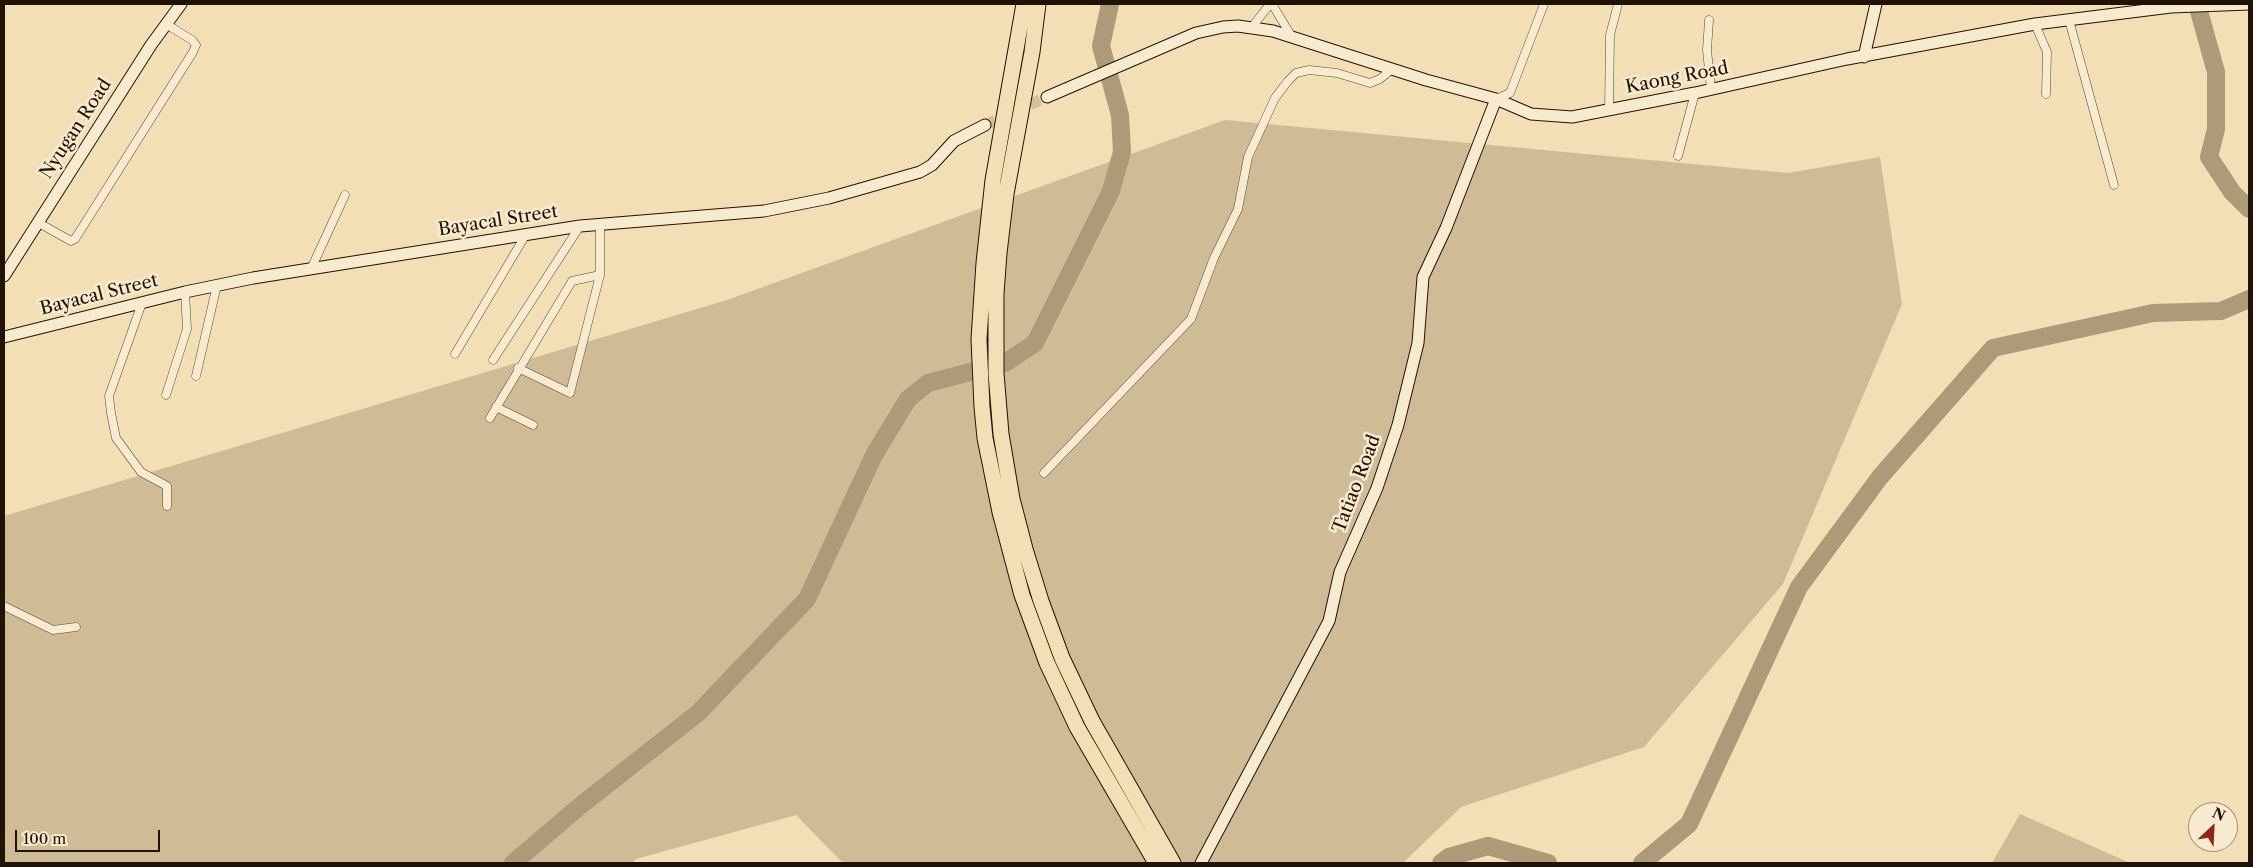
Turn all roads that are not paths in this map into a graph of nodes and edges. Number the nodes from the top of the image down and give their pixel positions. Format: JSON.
{"nodes":[{"id":1,"x":181,"y":4,"type":"edge"},
{"id":2,"x":1024,"y":4,"type":"edge"},
{"id":3,"x":1038,"y":4,"type":"edge"},
{"id":4,"x":1271,"y":4,"type":"edge"},
{"id":5,"x":1544,"y":4,"type":"edge"},
{"id":6,"x":1618,"y":4,"type":"edge"},
{"id":7,"x":1876,"y":4,"type":"edge"},
{"id":8,"x":2249,"y":4,"type":"edge"},
{"id":9,"x":1709,"y":20,"type":"dead end"},
{"id":10,"x":2069,"y":20,"type":"junction"},
{"id":11,"x":166,"y":24,"type":"junction"},
{"id":12,"x":2035,"y":24,"type":"junction"},
{"id":13,"x":1252,"y":27,"type":"junction"},
{"id":14,"x":1292,"y":37,"type":"junction"},
{"id":15,"x":1864,"y":56,"type":"junction"},
{"id":16,"x":1392,"y":69,"type":"junction"},
{"id":17,"x":1711,"y":89,"type":"junction"},
{"id":18,"x":1695,"y":93,"type":"junction"},
{"id":19,"x":2046,"y":94,"type":"dead end"},
{"id":20,"x":1047,"y":97,"type":"tunnel mouth"},
{"id":21,"x":1496,"y":99,"type":"junction"},
{"id":22,"x":1609,"y":109,"type":"junction"},
{"id":23,"x":985,"y":125,"type":"tunnel mouth"},
{"id":24,"x":1678,"y":156,"type":"dead end"},
{"id":25,"x":2114,"y":185,"type":"dead end"},
{"id":26,"x":345,"y":195,"type":"dead end"},
{"id":27,"x":37,"y":222,"type":"junction"},
{"id":28,"x":600,"y":224,"type":"junction"},
{"id":29,"x":580,"y":226,"type":"junction"},
{"id":30,"x":525,"y":236,"type":"junction"},
{"id":31,"x":311,"y":269,"type":"junction"},
{"id":32,"x":600,"y":275,"type":"junction"},
{"id":33,"x":4,"y":276,"type":"edge"},
{"id":34,"x":218,"y":285,"type":"junction"},
{"id":35,"x":185,"y":292,"type":"junction"},
{"id":36,"x":142,"y":303,"type":"junction"},
{"id":37,"x":4,"y":337,"type":"edge"},
{"id":38,"x":455,"y":354,"type":"dead end"},
{"id":39,"x":493,"y":360,"type":"dead end"},
{"id":40,"x":518,"y":368,"type":"junction"},
{"id":41,"x":196,"y":376,"type":"dead end"},
{"id":42,"x":166,"y":395,"type":"dead end"},
{"id":43,"x":496,"y":407,"type":"junction"},
{"id":44,"x":490,"y":418,"type":"dead end"},
{"id":45,"x":534,"y":425,"type":"dead end"},
{"id":46,"x":1044,"y":473,"type":"dead end"},
{"id":47,"x":167,"y":506,"type":"dead end"},
{"id":48,"x":4,"y":606,"type":"edge"},
{"id":49,"x":76,"y":627,"type":"dead end"},
{"id":50,"x":1203,"y":861,"type":"edge"},
{"id":51,"x":1156,"y":863,"type":"edge"},
{"id":52,"x":1173,"y":863,"type":"edge"}],
"edges":[{"from":1,"to":11,"type":"main road","name":"Nyugan Road"},
{"from":2,"to":51,"type":"highway"},
{"from":3,"to":52,"type":"highway"},
{"from":4,"to":13,"type":"street"},
{"from":4,"to":14,"type":"street"},
{"from":5,"to":21,"type":"street"},
{"from":6,"to":22,"type":"street"},
{"from":7,"to":15,"type":"main road"},
{"from":8,"to":10,"type":"main road","name":"Kaong Road"},
{"from":9,"to":17,"type":"street"},
{"from":10,"to":12,"type":"main road","name":"Kaong Road"},
{"from":10,"to":25,"type":"street"},
{"from":11,"to":27,"type":"main road","name":"Nyugan Road"},
{"from":11,"to":27,"type":"street"},
{"from":12,"to":15,"type":"main road","name":"Kaong Road"},
{"from":12,"to":19,"type":"street"},
{"from":13,"to":14,"type":"main road","name":"Kaong Road"},
{"from":13,"to":20,"type":"main road","name":"Kaong Road"},
{"from":14,"to":16,"type":"main road","name":"Kaong Road"},
{"from":15,"to":17,"type":"main road","name":"Kaong Road"},
{"from":16,"to":21,"type":"main road","name":"Kaong Road"},
{"from":16,"to":46,"type":"street"},
{"from":17,"to":18,"type":"main road","name":"Kaong Road"},
{"from":18,"to":22,"type":"main road","name":"Kaong Road"},
{"from":18,"to":24,"type":"street"},
{"from":21,"to":22,"type":"main road","name":"Kaong Road"},
{"from":21,"to":50,"type":"main road","name":"Tatiao Road"},
{"from":23,"to":28,"type":"main road","name":"Bayacal Street"},
{"from":26,"to":31,"type":"street"},
{"from":27,"to":33,"type":"main road","name":"Nyugan Road"},
{"from":28,"to":29,"type":"main road","name":"Bayacal Street"},
{"from":28,"to":32,"type":"street"},
{"from":29,"to":30,"type":"main road","name":"Bayacal Street"},
{"from":29,"to":39,"type":"street"},
{"from":30,"to":31,"type":"main road","name":"Bayacal Street"},
{"from":30,"to":38,"type":"street"},
{"from":31,"to":34,"type":"main road","name":"Bayacal Street"},
{"from":32,"to":40,"type":"street"},
{"from":32,"to":40,"type":"street"},
{"from":34,"to":35,"type":"main road","name":"Bayacal Street"},
{"from":34,"to":41,"type":"street"},
{"from":35,"to":36,"type":"main road","name":"Bayacal Street"},
{"from":35,"to":42,"type":"street"},
{"from":36,"to":37,"type":"main road","name":"Bayacal Street"},
{"from":36,"to":47,"type":"street"},
{"from":40,"to":43,"type":"street"},
{"from":43,"to":44,"type":"street"},
{"from":43,"to":45,"type":"street"},
{"from":48,"to":49,"type":"street"}]}
